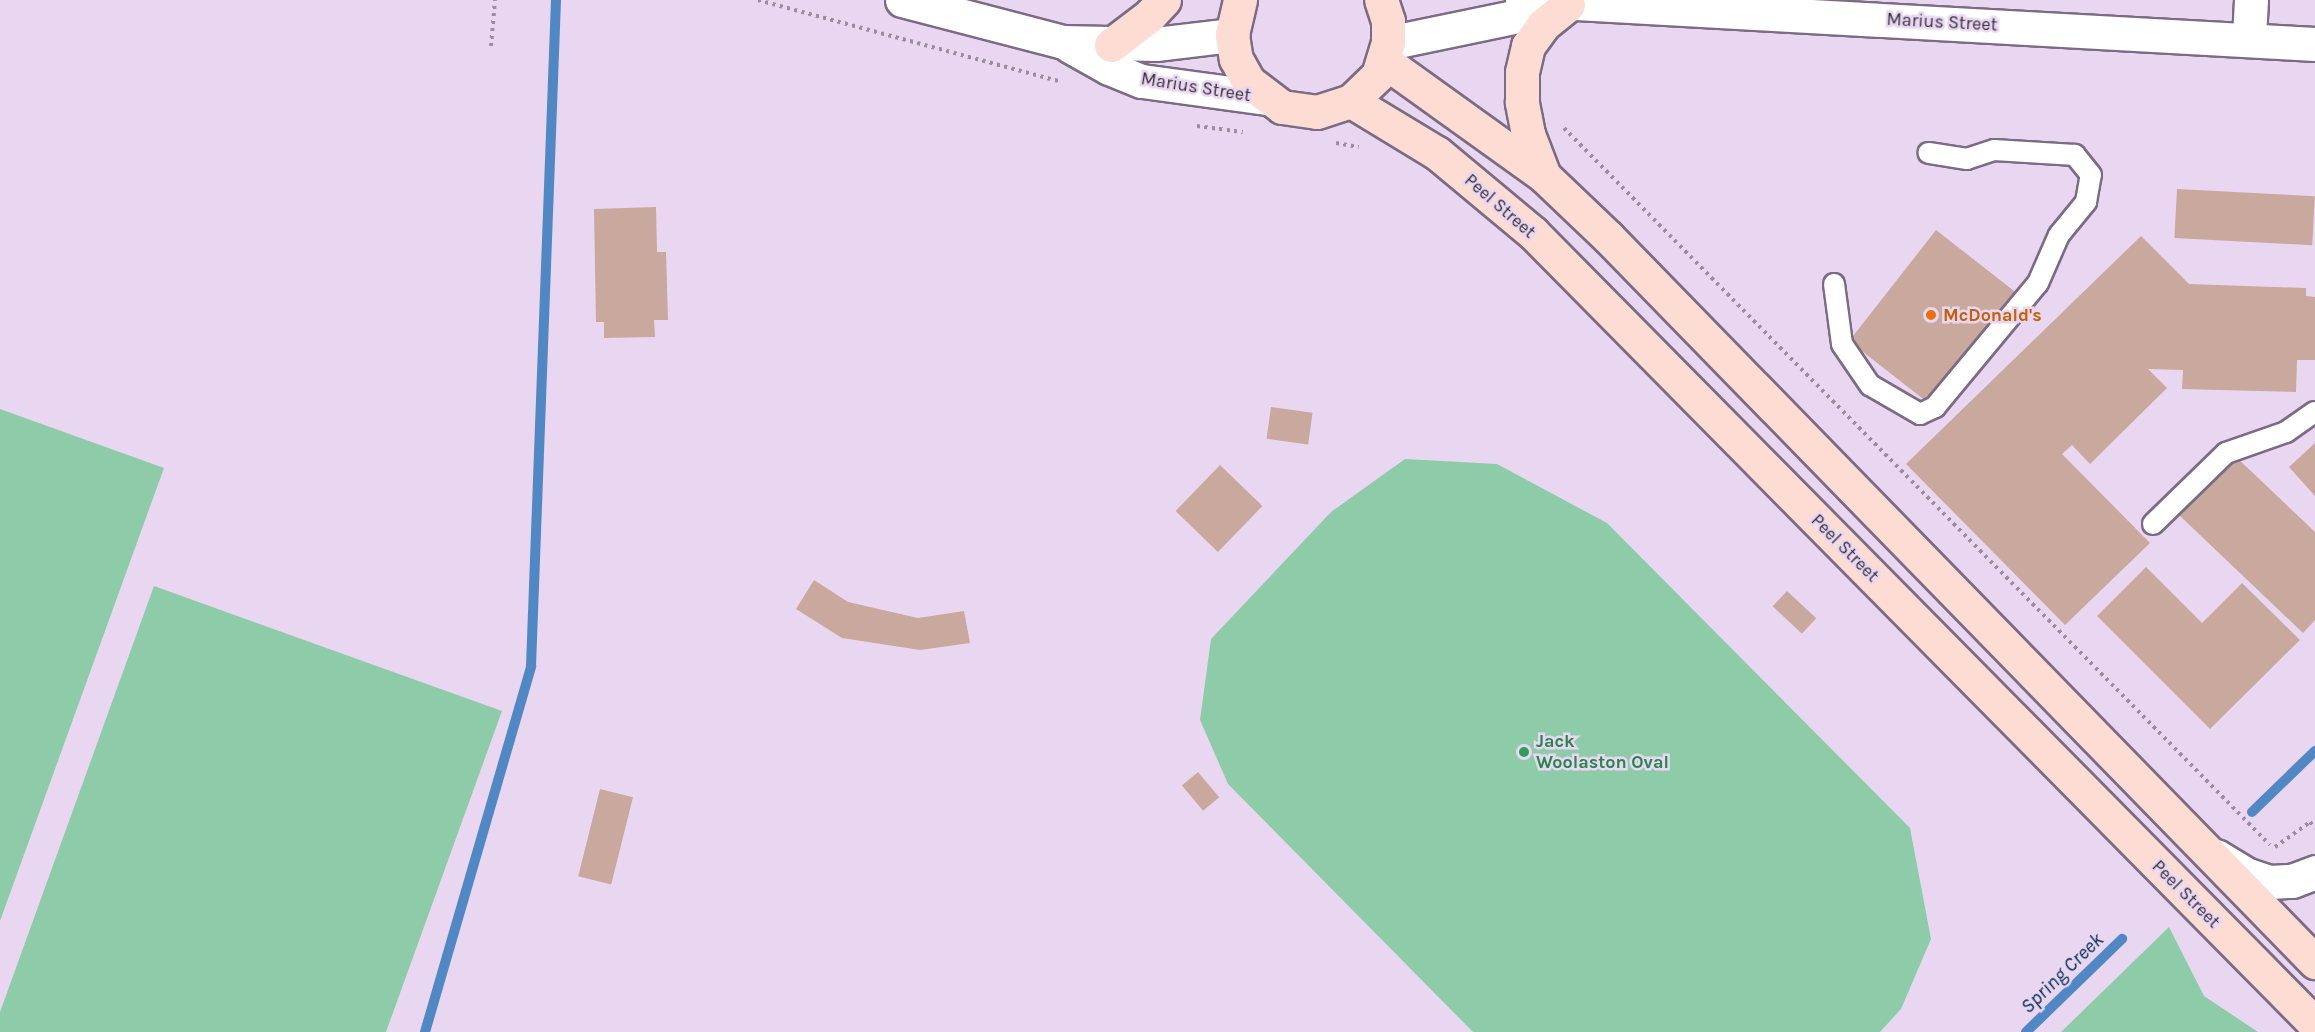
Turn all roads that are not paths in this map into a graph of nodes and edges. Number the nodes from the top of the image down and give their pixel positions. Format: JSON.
{"nodes":[{"id":1,"x":902,"y":0,"type":"edge"},
{"id":2,"x":1164,"y":0,"type":"edge"},
{"id":3,"x":1381,"y":0,"type":"edge"},
{"id":4,"x":1522,"y":0,"type":"edge"},
{"id":5,"x":2251,"y":0,"type":"edge"},
{"id":6,"x":1568,"y":5,"type":"junction"},
{"id":7,"x":1233,"y":13,"type":"edge"},
{"id":8,"x":2248,"y":38,"type":"junction"},
{"id":9,"x":1063,"y":42,"type":"junction"},
{"id":10,"x":2315,"y":44,"type":"edge"},
{"id":11,"x":1111,"y":45,"type":"junction"},
{"id":12,"x":1386,"y":52,"type":"junction"},
{"id":13,"x":1266,"y":98,"type":"junction"},
{"id":14,"x":1351,"y":101,"type":"junction"},
{"id":15,"x":1928,"y":153,"type":"dead end"},
{"id":16,"x":1544,"y":176,"type":"junction"},
{"id":17,"x":1834,"y":284,"type":"dead end"},
{"id":18,"x":2315,"y":412,"type":"edge"},
{"id":19,"x":2153,"y":524,"type":"dead end"},
{"id":20,"x":2210,"y":852,"type":"junction"},
{"id":21,"x":2315,"y":872,"type":"edge"},
{"id":22,"x":2315,"y":962,"type":"edge"},
{"id":23,"x":2315,"y":1024,"type":"edge"}],
"edges":[{"from":1,"to":9,"type":"street","name":"Marius Street"},
{"from":2,"to":11,"type":"main road"},
{"from":3,"to":12,"type":"main road"},
{"from":4,"to":6,"type":"street","name":"Marius Street"},
{"from":5,"to":8,"type":"street"},
{"from":6,"to":8,"type":"street","name":"Marius Street"},
{"from":6,"to":12,"type":"street","name":"Marius Street"},
{"from":6,"to":16,"type":"main road"},
{"from":7,"to":11,"type":"street","name":"Marius Street"},
{"from":7,"to":13,"type":"main road"},
{"from":8,"to":10,"type":"street","name":"Marius Street"},
{"from":9,"to":11,"type":"street","name":"Marius Street"},
{"from":9,"to":13,"type":"street","name":"Marius Street"},
{"from":12,"to":14,"type":"main road"},
{"from":12,"to":16,"type":"main road"},
{"from":13,"to":14,"type":"main road"},
{"from":14,"to":23,"type":"main road","name":"Peel Street"},
{"from":15,"to":17,"type":"lane"},
{"from":16,"to":20,"type":"main road"},
{"from":18,"to":19,"type":"lane"},
{"from":20,"to":21,"type":"street"},
{"from":20,"to":22,"type":"main road"}]}
